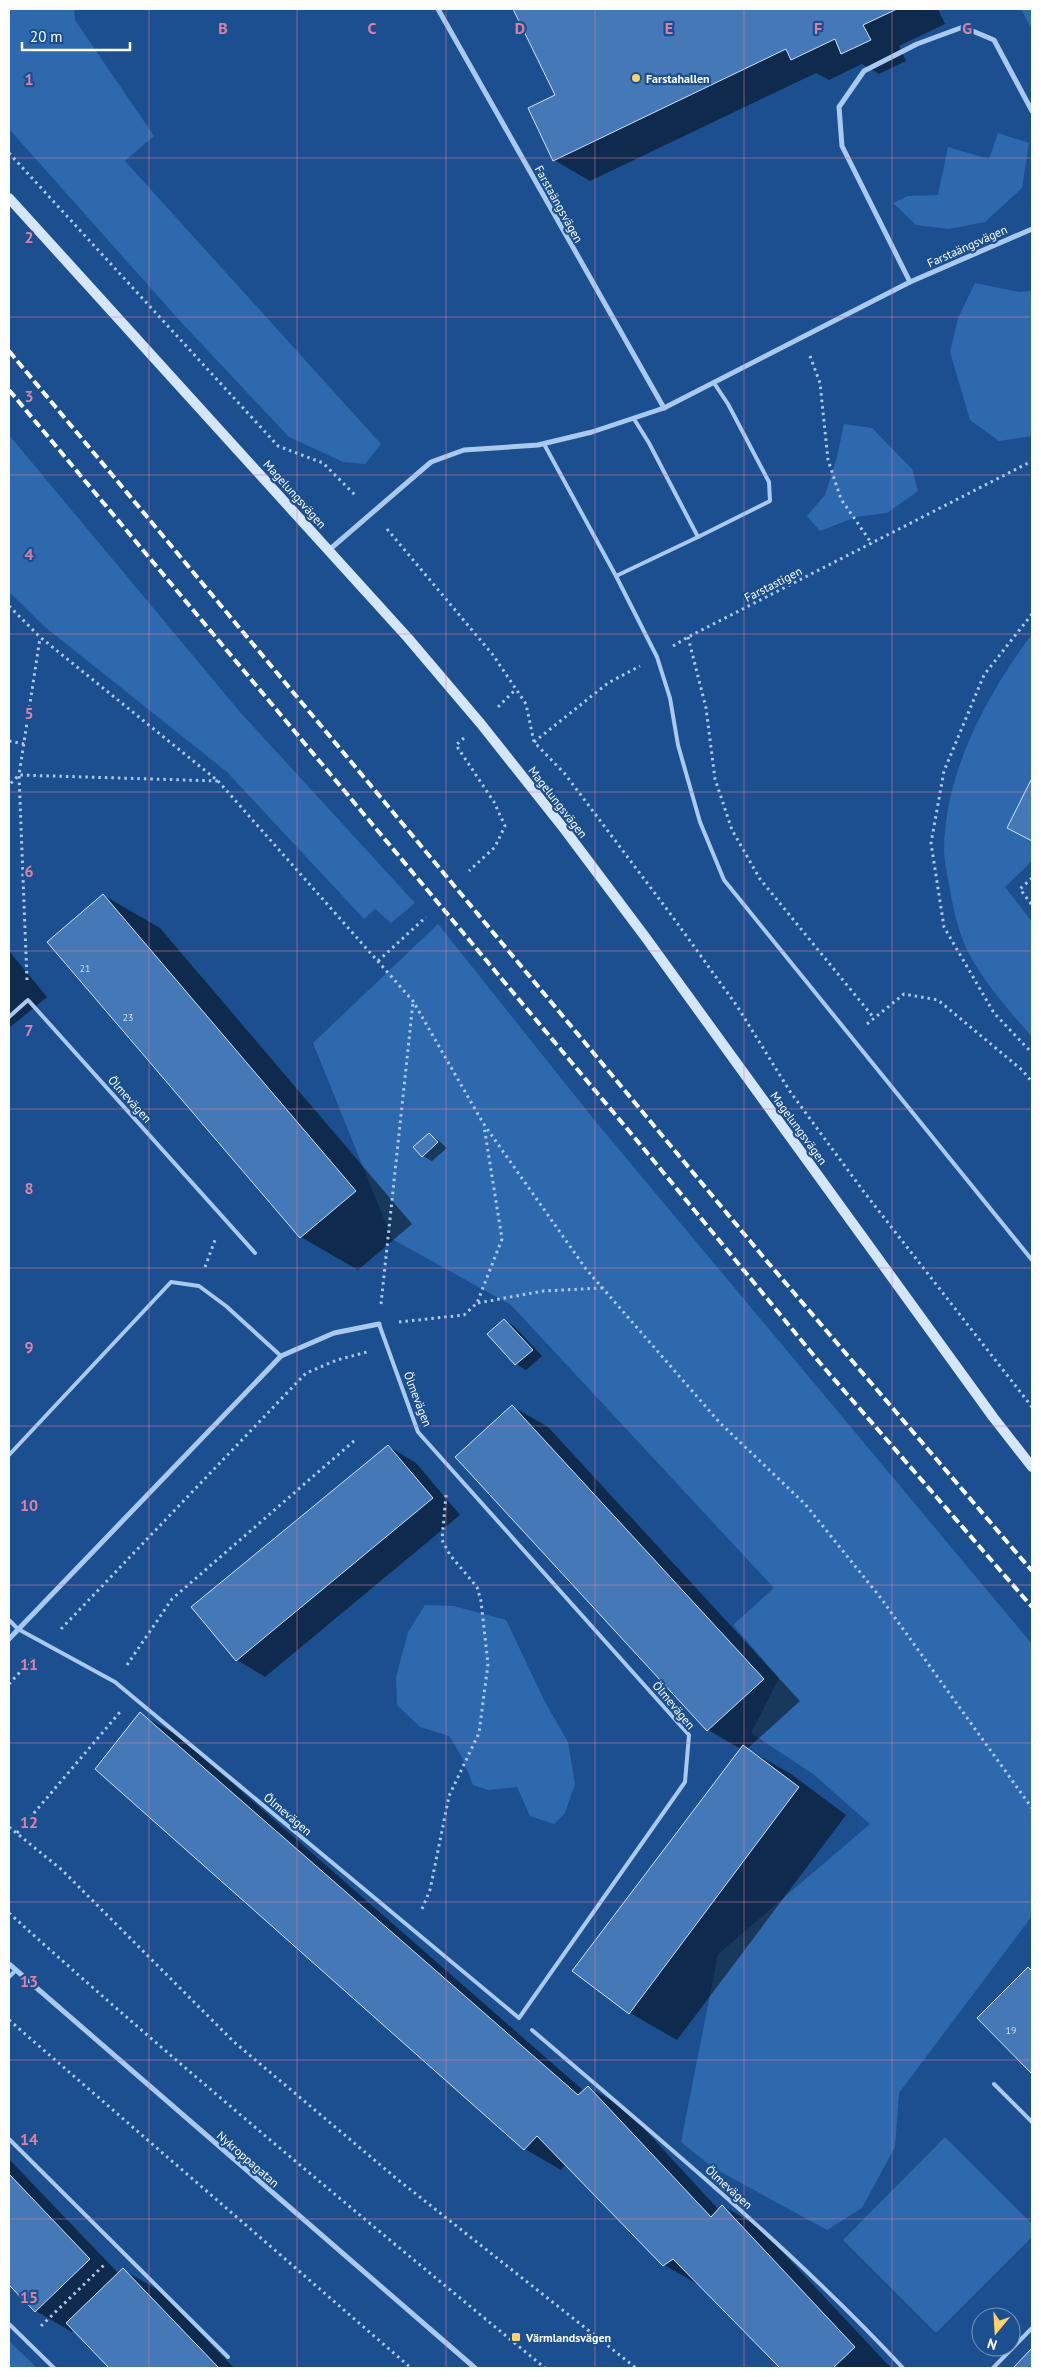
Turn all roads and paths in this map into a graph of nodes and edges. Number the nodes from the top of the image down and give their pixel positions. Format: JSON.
{"nodes":[{"id":1,"x":438,"y":9,"type":"edge"},
{"id":2,"x":1032,"y":111,"type":"edge"},
{"id":3,"x":9,"y":198,"type":"edge"},
{"id":4,"x":1032,"y":229,"type":"edge"},
{"id":5,"x":910,"y":282,"type":"junction"},
{"id":6,"x":803,"y":337,"type":"junction"},
{"id":7,"x":714,"y":383,"type":"junction"},
{"id":8,"x":664,"y":408,"type":"junction"},
{"id":9,"x":634,"y":419,"type":"junction"},
{"id":10,"x":544,"y":444,"type":"junction"},
{"id":11,"x":1032,"y":461,"type":"edge"},
{"id":12,"x":698,"y":536,"type":"junction"},
{"id":13,"x":872,"y":544,"type":"junction"},
{"id":14,"x":329,"y":550,"type":"junction"},
{"id":15,"x":616,"y":576,"type":"junction"},
{"id":16,"x":9,"y":606,"type":"edge"},
{"id":17,"x":1032,"y":614,"type":"edge"},
{"id":18,"x":40,"y":637,"type":"junction"},
{"id":19,"x":688,"y":637,"type":"junction"},
{"id":20,"x":657,"y":657,"type":"junction"},
{"id":21,"x":9,"y":741,"type":"edge"},
{"id":22,"x":534,"y":742,"type":"dead end"},
{"id":23,"x":24,"y":744,"type":"junction"},
{"id":24,"x":456,"y":745,"type":"dead end"},
{"id":25,"x":20,"y":775,"type":"junction"},
{"id":26,"x":218,"y":781,"type":"junction"},
{"id":27,"x":9,"y":785,"type":"edge"},
{"id":28,"x":470,"y":871,"type":"dead end"},
{"id":29,"x":1032,"y":878,"type":"edge"},
{"id":30,"x":1032,"y":905,"type":"edge"},
{"id":31,"x":426,"y":917,"type":"dead end"},
{"id":32,"x":378,"y":961,"type":"junction"},
{"id":33,"x":28,"y":1000,"type":"junction"},
{"id":34,"x":413,"y":1001,"type":"junction"},
{"id":35,"x":9,"y":1017,"type":"edge"},
{"id":36,"x":874,"y":1018,"type":"junction"},
{"id":37,"x":851,"y":1037,"type":"junction"},
{"id":38,"x":1032,"y":1053,"type":"edge"},
{"id":39,"x":1032,"y":1082,"type":"edge"},
{"id":40,"x":483,"y":1123,"type":"junction"},
{"id":41,"x":223,"y":1217,"type":"junction"},
{"id":42,"x":255,"y":1253,"type":"dead end"},
{"id":43,"x":1032,"y":1260,"type":"edge"},
{"id":44,"x":199,"y":1286,"type":"junction"},
{"id":45,"x":602,"y":1288,"type":"junction"},
{"id":46,"x":477,"y":1303,"type":"junction"},
{"id":47,"x":379,"y":1324,"type":"junction"},
{"id":48,"x":387,"y":1346,"type":"junction"},
{"id":49,"x":281,"y":1356,"type":"junction"},
{"id":50,"x":355,"y":1440,"type":"dead end"},
{"id":51,"x":9,"y":1455,"type":"edge"},
{"id":52,"x":450,"y":1467,"type":"junction"},
{"id":53,"x":1032,"y":1467,"type":"edge"},
{"id":54,"x":9,"y":1620,"type":"edge"},
{"id":55,"x":18,"y":1630,"type":"junction"},
{"id":56,"x":9,"y":1639,"type":"edge"},
{"id":57,"x":46,"y":1644,"type":"junction"},
{"id":58,"x":115,"y":1682,"type":"junction"},
{"id":59,"x":9,"y":1684,"type":"edge"},
{"id":60,"x":132,"y":1697,"type":"junction"},
{"id":61,"x":1032,"y":1808,"type":"edge"},
{"id":62,"x":9,"y":1827,"type":"edge"},
{"id":63,"x":16,"y":1833,"type":"junction"},
{"id":64,"x":9,"y":1912,"type":"edge"},
{"id":65,"x":413,"y":1931,"type":"junction"},
{"id":66,"x":9,"y":1964,"type":"edge"},
{"id":67,"x":16,"y":1970,"type":"junction"},
{"id":68,"x":9,"y":1977,"type":"edge"},
{"id":69,"x":9,"y":2020,"type":"edge"},
{"id":70,"x":532,"y":2030,"type":"dead end"},
{"id":71,"x":994,"y":2084,"type":"dead end"},
{"id":72,"x":1032,"y":2122,"type":"edge"},
{"id":73,"x":9,"y":2140,"type":"edge"},
{"id":74,"x":120,"y":2250,"type":"junction"},
{"id":75,"x":9,"y":2324,"type":"edge"},
{"id":76,"x":1032,"y":2328,"type":"edge"},
{"id":77,"x":26,"y":2340,"type":"junction"},
{"id":78,"x":228,"y":2357,"type":"dead end"},
{"id":79,"x":54,"y":2368,"type":"edge"},
{"id":80,"x":411,"y":2368,"type":"edge"},
{"id":81,"x":475,"y":2368,"type":"edge"},
{"id":82,"x":546,"y":2368,"type":"edge"},
{"id":83,"x":636,"y":2368,"type":"edge"},
{"id":84,"x":903,"y":2368,"type":"edge"},
{"id":85,"x":993,"y":2368,"type":"edge"}],
"edges":[{"from":1,"to":8,"type":"street","name":"Farstaängsvägen"},
{"from":2,"to":5,"type":"street"},
{"from":3,"to":14,"type":"main road","name":"Magelungsvägen"},
{"from":4,"to":5,"type":"street","name":"Farstaängsvägen"},
{"from":5,"to":6,"type":"street","name":"Farstaängsvägen"},
{"from":6,"to":7,"type":"street","name":"Farstaängsvägen"},
{"from":6,"to":13,"type":"path"},
{"from":7,"to":8,"type":"street","name":"Farstaängsvägen"},
{"from":7,"to":12,"type":"lane"},
{"from":8,"to":9,"type":"street","name":"Farstaängsvägen"},
{"from":9,"to":10,"type":"street","name":"Farstaängsvägen"},
{"from":9,"to":12,"type":"lane"},
{"from":10,"to":14,"type":"street","name":"Farstaängsvägen"},
{"from":10,"to":15,"type":"lane"},
{"from":11,"to":13,"type":"path","name":"Farstastigen"},
{"from":12,"to":15,"type":"lane"},
{"from":13,"to":19,"type":"path","name":"Farstastigen"},
{"from":14,"to":53,"type":"main road","name":"Magelungsvägen"},
{"from":15,"to":20,"type":"lane"},
{"from":16,"to":18,"type":"path"},
{"from":17,"to":38,"type":"path"},
{"from":18,"to":23,"type":"path"},
{"from":18,"to":26,"type":"path"},
{"from":19,"to":20,"type":"path","name":"Farstastigen"},
{"from":19,"to":36,"type":"path"},
{"from":20,"to":22,"type":"path","name":"Farstastigen"},
{"from":20,"to":37,"type":"lane"},
{"from":21,"to":23,"type":"path"},
{"from":23,"to":25,"type":"path"},
{"from":24,"to":28,"type":"path"},
{"from":25,"to":26,"type":"path"},
{"from":25,"to":27,"type":"path"},
{"from":25,"to":33,"type":"path"},
{"from":26,"to":32,"type":"path"},
{"from":29,"to":30,"type":"path"},
{"from":31,"to":32,"type":"path"},
{"from":32,"to":34,"type":"path"},
{"from":33,"to":35,"type":"lane"},
{"from":33,"to":41,"type":"lane","name":"Ölmevägen"},
{"from":34,"to":40,"type":"path"},
{"from":34,"to":47,"type":"path"},
{"from":36,"to":37,"type":"path"},
{"from":36,"to":39,"type":"path"},
{"from":37,"to":43,"type":"lane"},
{"from":40,"to":45,"type":"path"},
{"from":40,"to":46,"type":"path"},
{"from":41,"to":42,"type":"lane","name":"Ölmevägen"},
{"from":41,"to":44,"type":"path"},
{"from":44,"to":49,"type":"lane"},
{"from":44,"to":51,"type":"lane"},
{"from":45,"to":46,"type":"path"},
{"from":45,"to":61,"type":"path"},
{"from":46,"to":47,"type":"path"},
{"from":47,"to":48,"type":"lane","name":"Ölmevägen"},
{"from":47,"to":49,"type":"street"},
{"from":48,"to":52,"type":"lane","name":"Ölmevägen"},
{"from":48,"to":57,"type":"path"},
{"from":49,"to":55,"type":"street"},
{"from":50,"to":58,"type":"path"},
{"from":52,"to":65,"type":"path"},
{"from":52,"to":65,"type":"lane","name":"Ölmevägen"},
{"from":54,"to":55,"type":"lane","name":"Ölmevägen"},
{"from":55,"to":56,"type":"street"},
{"from":55,"to":57,"type":"lane","name":"Ölmevägen"},
{"from":57,"to":58,"type":"lane","name":"Ölmevägen"},
{"from":57,"to":59,"type":"path"},
{"from":58,"to":60,"type":"lane","name":"Ölmevägen"},
{"from":60,"to":63,"type":"path"},
{"from":60,"to":65,"type":"lane","name":"Ölmevägen"},
{"from":62,"to":63,"type":"path"},
{"from":63,"to":83,"type":"path"},
{"from":64,"to":82,"type":"path"},
{"from":66,"to":67,"type":"street","name":"Nykroppagatan"},
{"from":67,"to":68,"type":"lane"},
{"from":67,"to":81,"type":"street","name":"Nykroppagatan"},
{"from":69,"to":80,"type":"path"},
{"from":70,"to":84,"type":"lane","name":"Ölmevägen"},
{"from":71,"to":72,"type":"lane"},
{"from":73,"to":74,"type":"lane"},
{"from":74,"to":77,"type":"path"},
{"from":74,"to":78,"type":"lane"},
{"from":75,"to":77,"type":"lane"},
{"from":76,"to":85,"type":"lane"},
{"from":77,"to":79,"type":"lane"}]}
